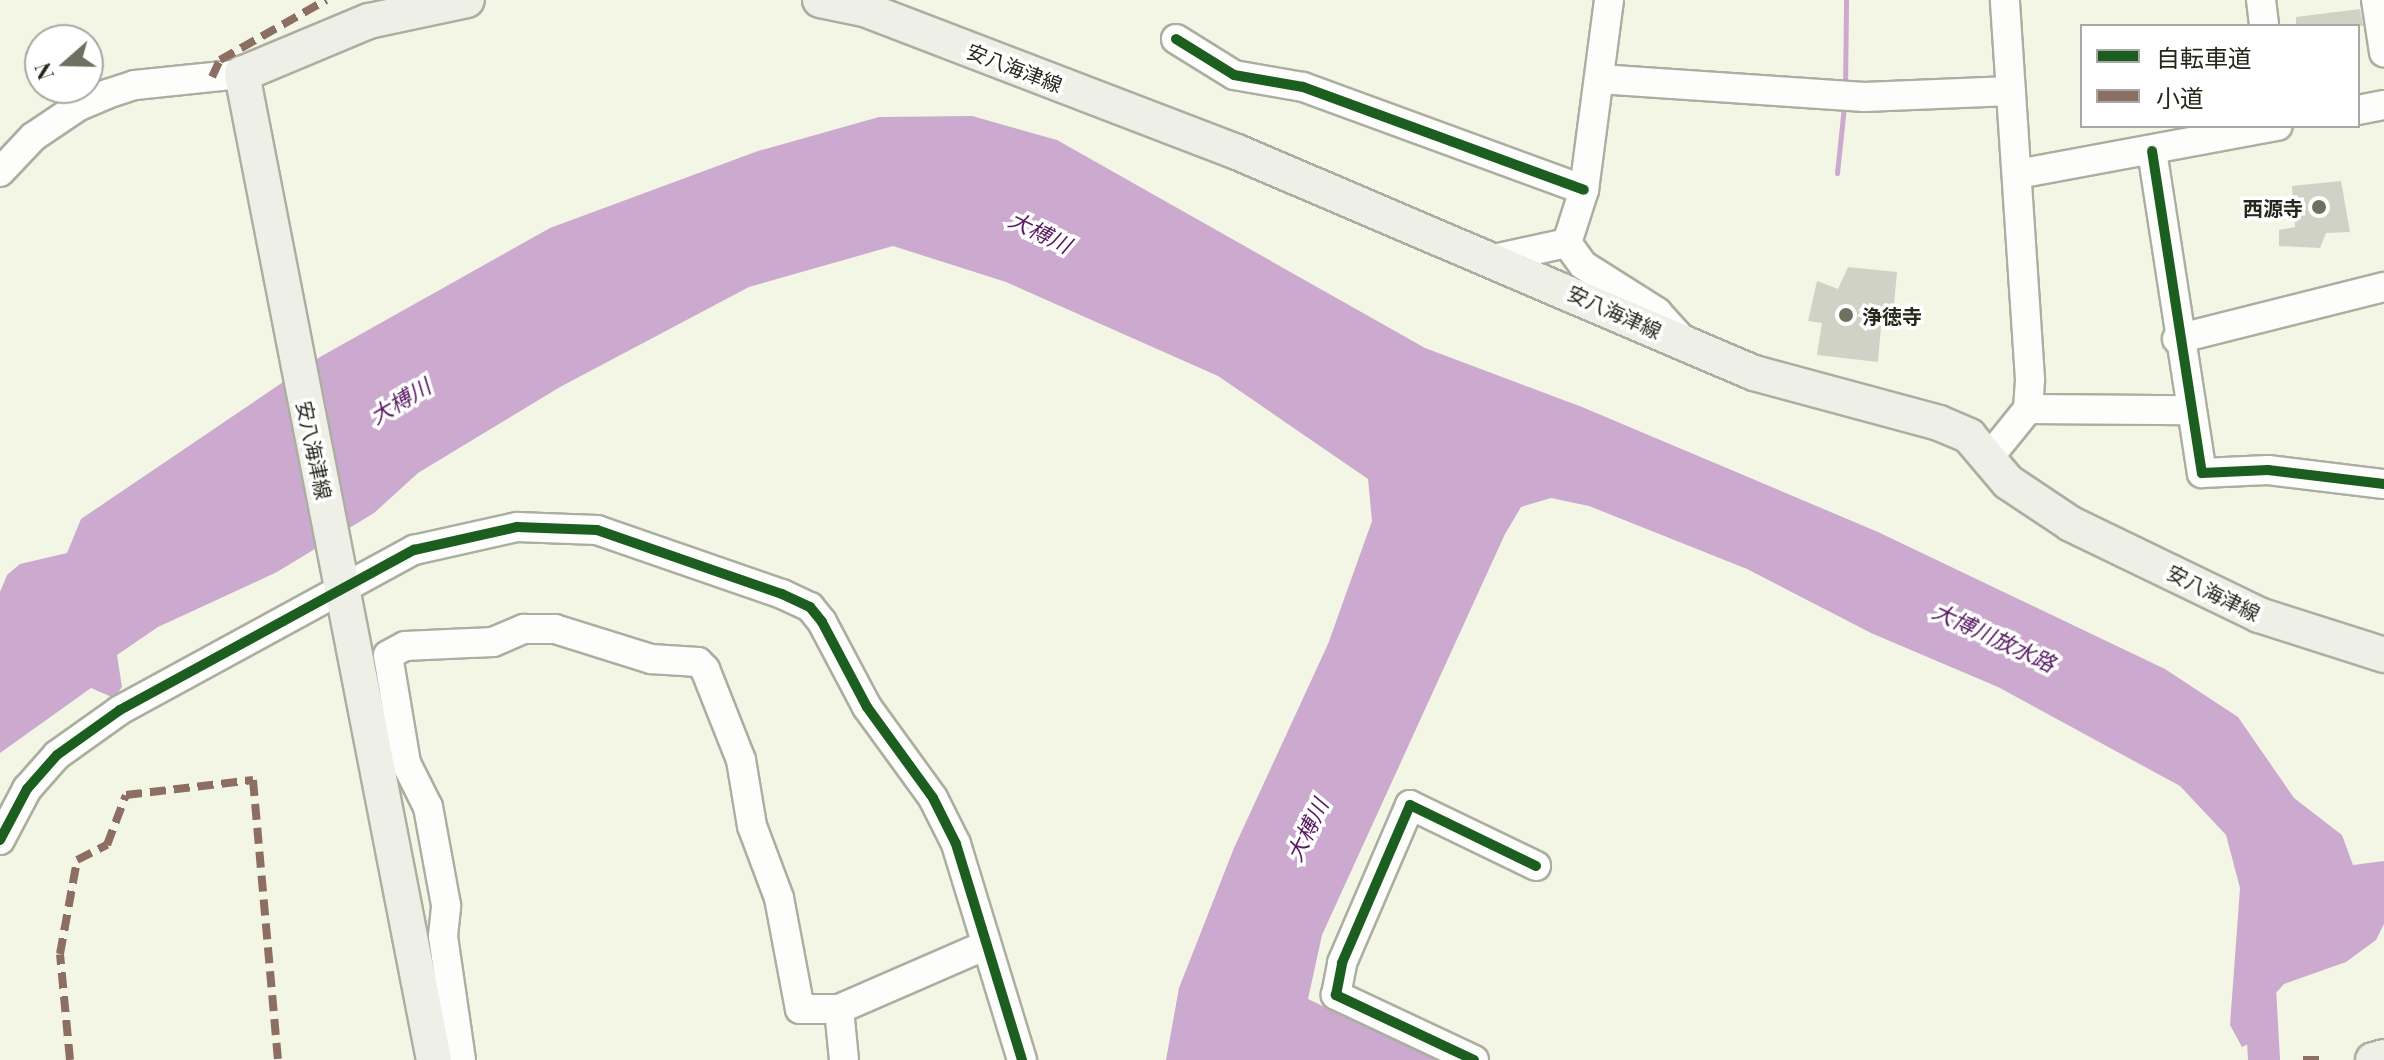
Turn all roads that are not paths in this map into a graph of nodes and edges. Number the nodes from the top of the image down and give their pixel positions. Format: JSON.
{"nodes":[{"id":1,"x":467,"y":0,"type":"edge"},
{"id":2,"x":820,"y":0,"type":"edge"},
{"id":3,"x":1609,"y":0,"type":"edge"},
{"id":4,"x":2005,"y":0,"type":"edge"},
{"id":5,"x":2261,"y":0,"type":"edge"},
{"id":6,"x":2376,"y":0,"type":"edge"},
{"id":7,"x":857,"y":5,"type":"edge"},
{"id":8,"x":2264,"y":24,"type":"edge"},
{"id":9,"x":1176,"y":39,"type":"dead end"},
{"id":10,"x":2384,"y":52,"type":"edge"},
{"id":11,"x":242,"y":74,"type":"junction"},
{"id":12,"x":1599,"y":79,"type":"junction"},
{"id":13,"x":2011,"y":91,"type":"junction"},
{"id":14,"x":2384,"y":105,"type":"edge"},
{"id":15,"x":2360,"y":110,"type":"edge"},
{"id":16,"x":2268,"y":128,"type":"edge"},
{"id":17,"x":2152,"y":151,"type":"junction"},
{"id":18,"x":0,"y":172,"type":"edge"},
{"id":19,"x":2018,"y":174,"type":"junction"},
{"id":20,"x":1584,"y":190,"type":"junction"},
{"id":21,"x":1567,"y":243,"type":"junction"},
{"id":22,"x":1494,"y":259,"type":"junction"},
{"id":23,"x":2384,"y":287,"type":"edge"},
{"id":24,"x":2177,"y":339,"type":"junction"},
{"id":25,"x":1683,"y":341,"type":"junction"},
{"id":26,"x":2028,"y":409,"type":"junction"},
{"id":27,"x":2190,"y":410,"type":"junction"},
{"id":28,"x":1990,"y":456,"type":"junction"},
{"id":29,"x":2384,"y":484,"type":"edge"},
{"id":30,"x":340,"y":575,"type":"junction"},
{"id":31,"x":2384,"y":655,"type":"edge"},
{"id":32,"x":0,"y":840,"type":"edge"},
{"id":33,"x":1536,"y":866,"type":"dead end"},
{"id":34,"x":986,"y":945,"type":"junction"},
{"id":35,"x":839,"y":1009,"type":"junction"},
{"id":36,"x":2384,"y":1057,"type":"edge"},
{"id":37,"x":434,"y":1060,"type":"edge"},
{"id":38,"x":461,"y":1060,"type":"edge"},
{"id":39,"x":844,"y":1060,"type":"edge"},
{"id":40,"x":1022,"y":1060,"type":"edge"},
{"id":41,"x":1474,"y":1060,"type":"edge"},
{"id":42,"x":2373,"y":1060,"type":"edge"}],
"edges":[{"from":1,"to":11,"type":"main road"},
{"from":2,"to":7,"type":"main road","name":"安八海津線"},
{"from":3,"to":12,"type":"street"},
{"from":4,"to":13,"type":"street"},
{"from":5,"to":8,"type":"street"},
{"from":6,"to":10,"type":"street"},
{"from":7,"to":22,"type":"main road","name":"安八海津線"},
{"from":9,"to":20,"type":"street"},
{"from":11,"to":18,"type":"street"},
{"from":11,"to":30,"type":"main road","name":"安八海津線"},
{"from":12,"to":13,"type":"street"},
{"from":12,"to":20,"type":"street"},
{"from":13,"to":19,"type":"street"},
{"from":14,"to":15,"type":"street"},
{"from":16,"to":17,"type":"street"},
{"from":17,"to":19,"type":"street"},
{"from":17,"to":24,"type":"street"},
{"from":19,"to":26,"type":"street"},
{"from":20,"to":21,"type":"street"},
{"from":21,"to":22,"type":"street"},
{"from":21,"to":25,"type":"street"},
{"from":22,"to":25,"type":"main road","name":"安八海津線"},
{"from":23,"to":24,"type":"street"},
{"from":24,"to":27,"type":"street"},
{"from":25,"to":28,"type":"main road","name":"安八海津線"},
{"from":26,"to":27,"type":"street"},
{"from":26,"to":28,"type":"street"},
{"from":27,"to":29,"type":"street"},
{"from":28,"to":31,"type":"main road","name":"安八海津線"},
{"from":30,"to":32,"type":"street"},
{"from":30,"to":34,"type":"street"},
{"from":30,"to":37,"type":"main road","name":"安八海津線"},
{"from":33,"to":41,"type":"street"},
{"from":34,"to":35,"type":"street"},
{"from":34,"to":40,"type":"street"},
{"from":35,"to":38,"type":"street"},
{"from":35,"to":39,"type":"street"},
{"from":36,"to":42,"type":"main road"}]}
